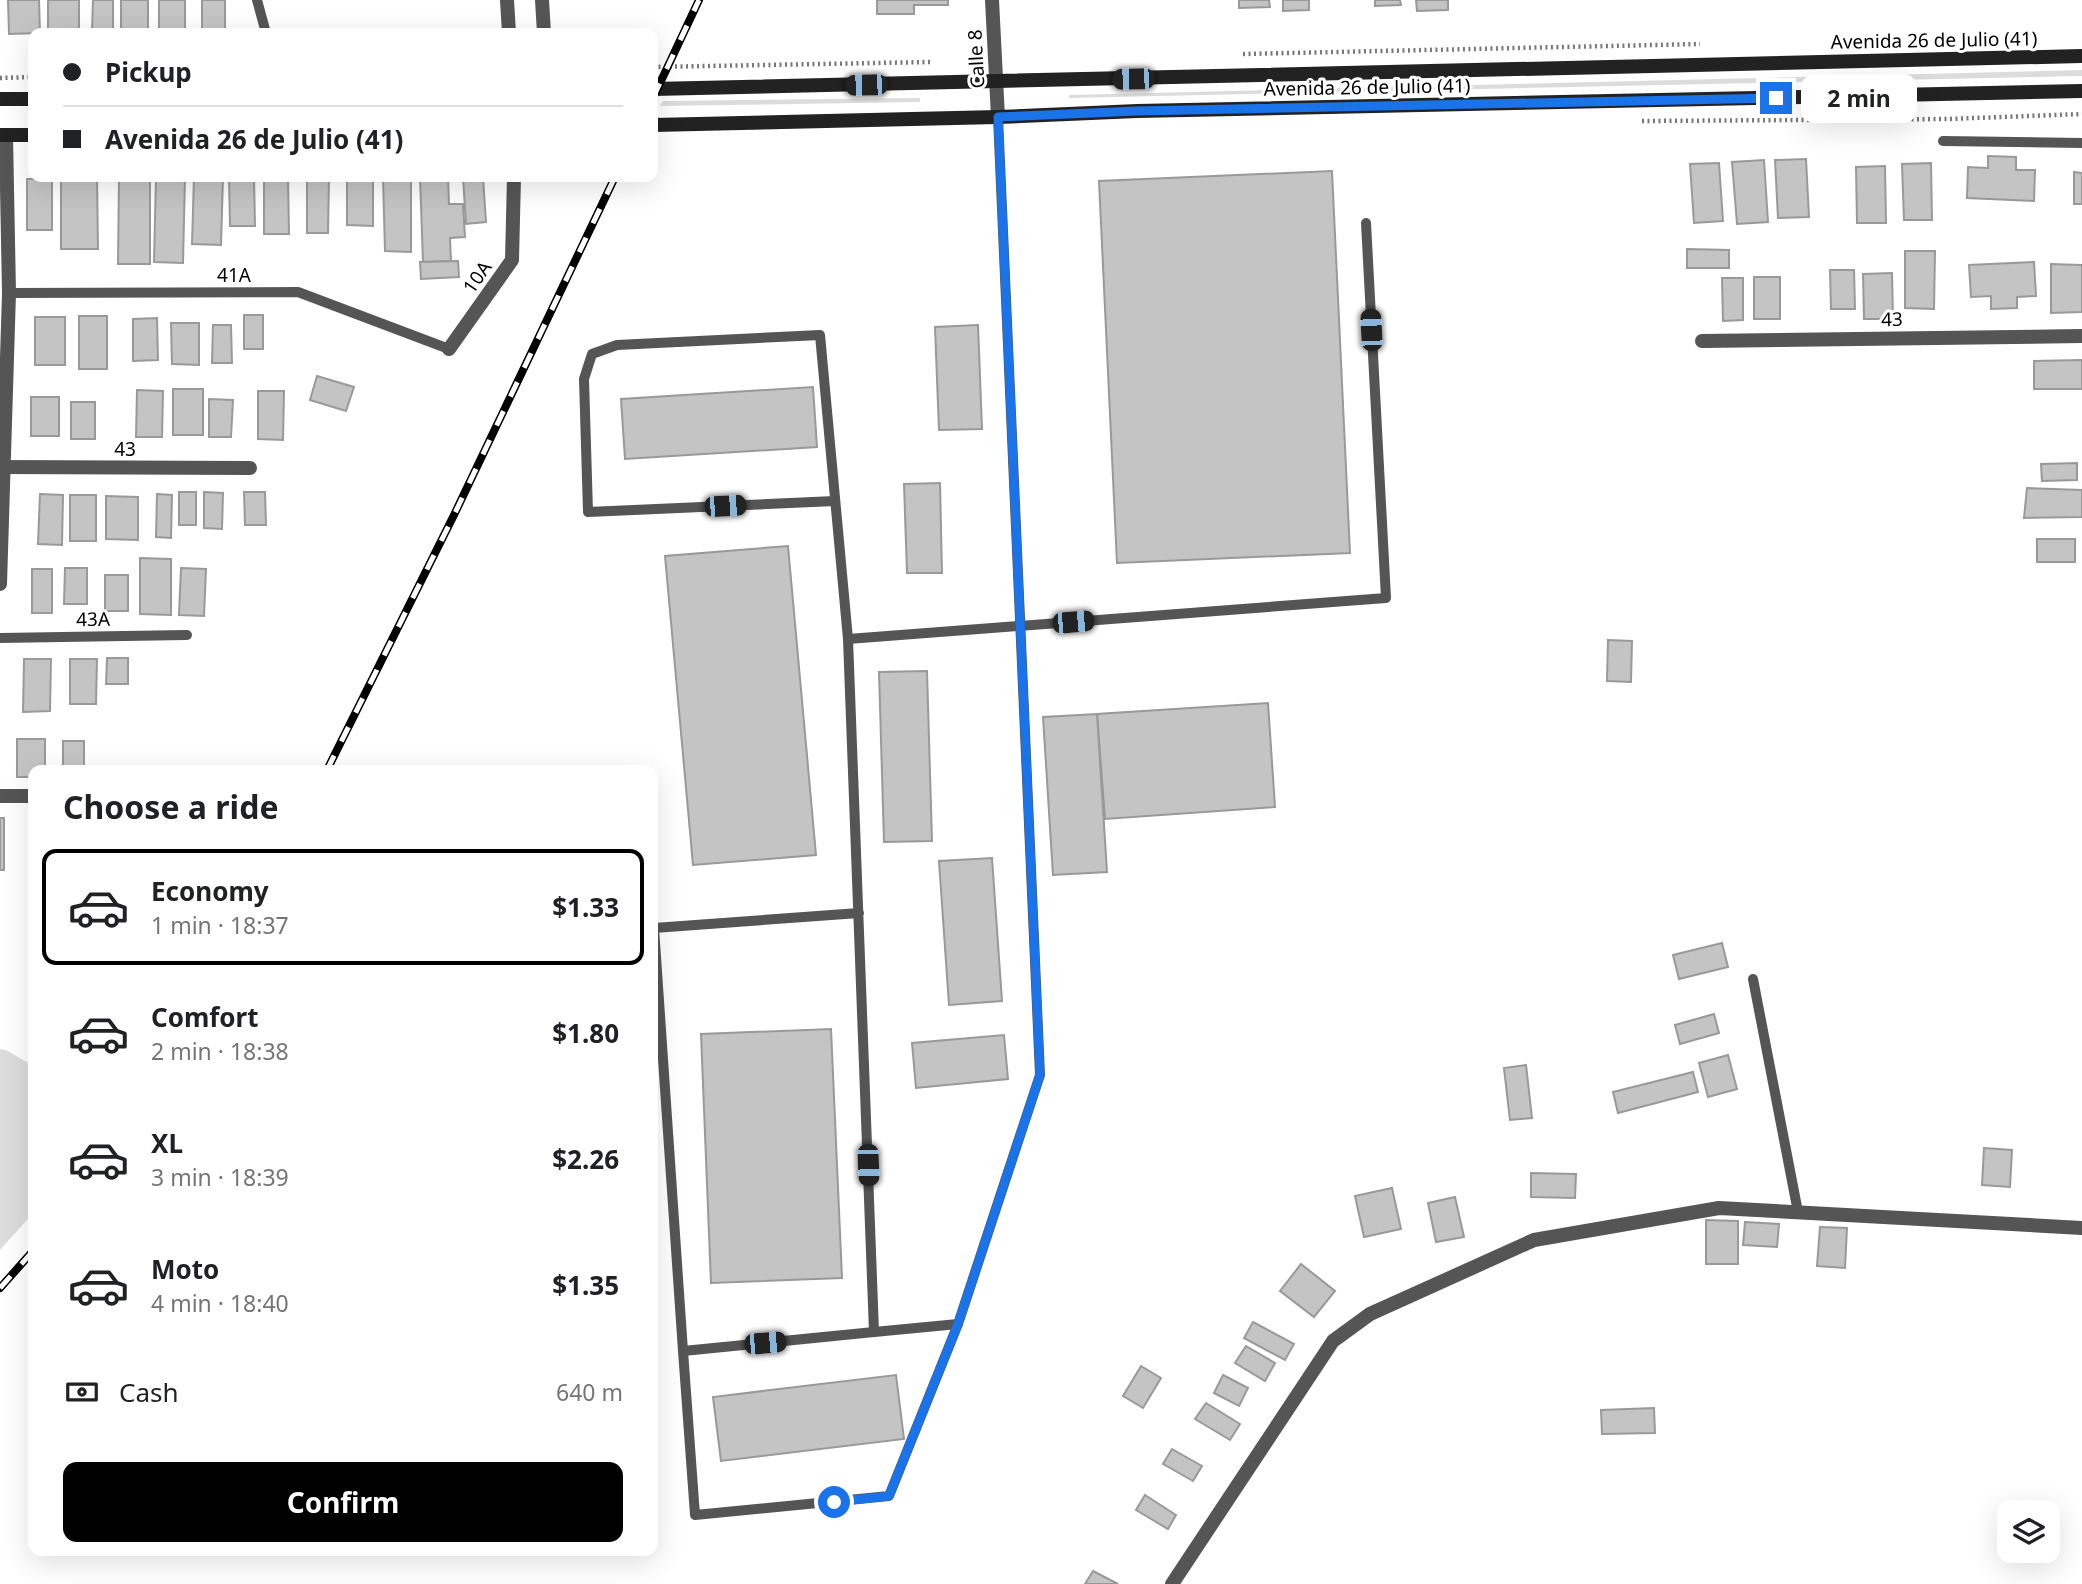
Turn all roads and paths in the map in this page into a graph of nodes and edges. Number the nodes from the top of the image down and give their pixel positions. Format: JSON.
{"nodes":[{"id":1,"x":257,"y":0,"type":"edge"},
{"id":2,"x":507,"y":0,"type":"edge"},
{"id":3,"x":542,"y":0,"type":"edge"},
{"id":4,"x":992,"y":0,"type":"edge"},
{"id":5,"x":265,"y":28,"type":"edge"},
{"id":6,"x":509,"y":28,"type":"edge"},
{"id":7,"x":544,"y":28,"type":"edge"},
{"id":8,"x":2082,"y":56,"type":"edge"},
{"id":9,"x":28,"y":77,"type":"edge"},
{"id":10,"x":0,"y":78,"type":"edge"},
{"id":11,"x":997,"y":82,"type":"junction"},
{"id":12,"x":658,"y":89,"type":"edge"},
{"id":13,"x":2082,"y":91,"type":"edge"},
{"id":14,"x":0,"y":99,"type":"edge"},
{"id":15,"x":28,"y":99,"type":"edge"},
{"id":16,"x":2082,"y":114,"type":"edge"},
{"id":17,"x":998,"y":117,"type":"junction"},
{"id":18,"x":1642,"y":121,"type":"dead end"},
{"id":19,"x":658,"y":125,"type":"edge"},
{"id":20,"x":3,"y":135,"type":"edge"},
{"id":21,"x":28,"y":135,"type":"edge"},
{"id":22,"x":1943,"y":141,"type":"dead end"},
{"id":23,"x":2082,"y":143,"type":"edge"},
{"id":24,"x":514,"y":182,"type":"edge"},
{"id":25,"x":1366,"y":223,"type":"dead end"},
{"id":26,"x":9,"y":293,"type":"junction"},
{"id":27,"x":2082,"y":336,"type":"edge"},
{"id":28,"x":1702,"y":341,"type":"dead end"},
{"id":29,"x":449,"y":349,"type":"joint"},
{"id":30,"x":2,"y":468,"type":"edge"},
{"id":31,"x":250,"y":468,"type":"dead end"},
{"id":32,"x":835,"y":501,"type":"junction"},
{"id":33,"x":0,"y":584,"type":"edge"},
{"id":34,"x":1020,"y":626,"type":"junction"},
{"id":35,"x":187,"y":635,"type":"dead end"},
{"id":36,"x":0,"y":638,"type":"edge"},
{"id":37,"x":848,"y":639,"type":"junction"},
{"id":38,"x":0,"y":796,"type":"edge"},
{"id":39,"x":28,"y":796,"type":"edge"},
{"id":40,"x":859,"y":913,"type":"junction"},
{"id":41,"x":658,"y":928,"type":"edge"},
{"id":42,"x":1753,"y":979,"type":"dead end"},
{"id":43,"x":658,"y":988,"type":"edge"},
{"id":44,"x":1798,"y":1212,"type":"junction"},
{"id":45,"x":2082,"y":1228,"type":"edge"},
{"id":46,"x":958,"y":1324,"type":"junction"},
{"id":47,"x":874,"y":1332,"type":"junction"},
{"id":48,"x":682,"y":1351,"type":"junction"},
{"id":49,"x":1172,"y":1584,"type":"edge"}],
"edges":[{"from":1,"to":5,"type":"lane"},
{"from":2,"to":6,"type":"street"},
{"from":3,"to":7,"type":"street"},
{"from":4,"to":11,"type":"street","name":"Calle 8"},
{"from":8,"to":11,"type":"main road","name":"Avenida 26 de Julio (41)"},
{"from":9,"to":10,"type":"path"},
{"from":11,"to":12,"type":"main road","name":"Avenida 26 de Julio (41)"},
{"from":11,"to":17,"type":"street","name":"Calle 8"},
{"from":13,"to":17,"type":"main road","name":"Avenida 26 de Julio (41)"},
{"from":14,"to":15,"type":"main road"},
{"from":16,"to":18,"type":"path"},
{"from":17,"to":19,"type":"main road","name":"Avenida 26 de Julio (41)"},
{"from":17,"to":34,"type":"lane"},
{"from":20,"to":21,"type":"main road"},
{"from":20,"to":26,"type":"street"},
{"from":22,"to":23,"type":"lane"},
{"from":24,"to":29,"type":"street","name":"10A"},
{"from":25,"to":34,"type":"lane"},
{"from":26,"to":29,"type":"lane","name":"41A"},
{"from":26,"to":30,"type":"street"},
{"from":27,"to":28,"type":"street","name":"43"},
{"from":30,"to":31,"type":"street","name":"43"},
{"from":30,"to":33,"type":"street"},
{"from":32,"to":32,"type":"lane"},
{"from":32,"to":37,"type":"lane"},
{"from":34,"to":37,"type":"lane"},
{"from":34,"to":46,"type":"lane"},
{"from":35,"to":36,"type":"lane","name":"43A"},
{"from":37,"to":40,"type":"lane"},
{"from":38,"to":39,"type":"street"},
{"from":40,"to":41,"type":"lane"},
{"from":40,"to":47,"type":"lane"},
{"from":42,"to":44,"type":"lane"},
{"from":43,"to":48,"type":"lane"},
{"from":44,"to":45,"type":"street"},
{"from":44,"to":49,"type":"street"},
{"from":46,"to":47,"type":"lane"},
{"from":46,"to":48,"type":"lane"},
{"from":47,"to":48,"type":"lane"}]}
